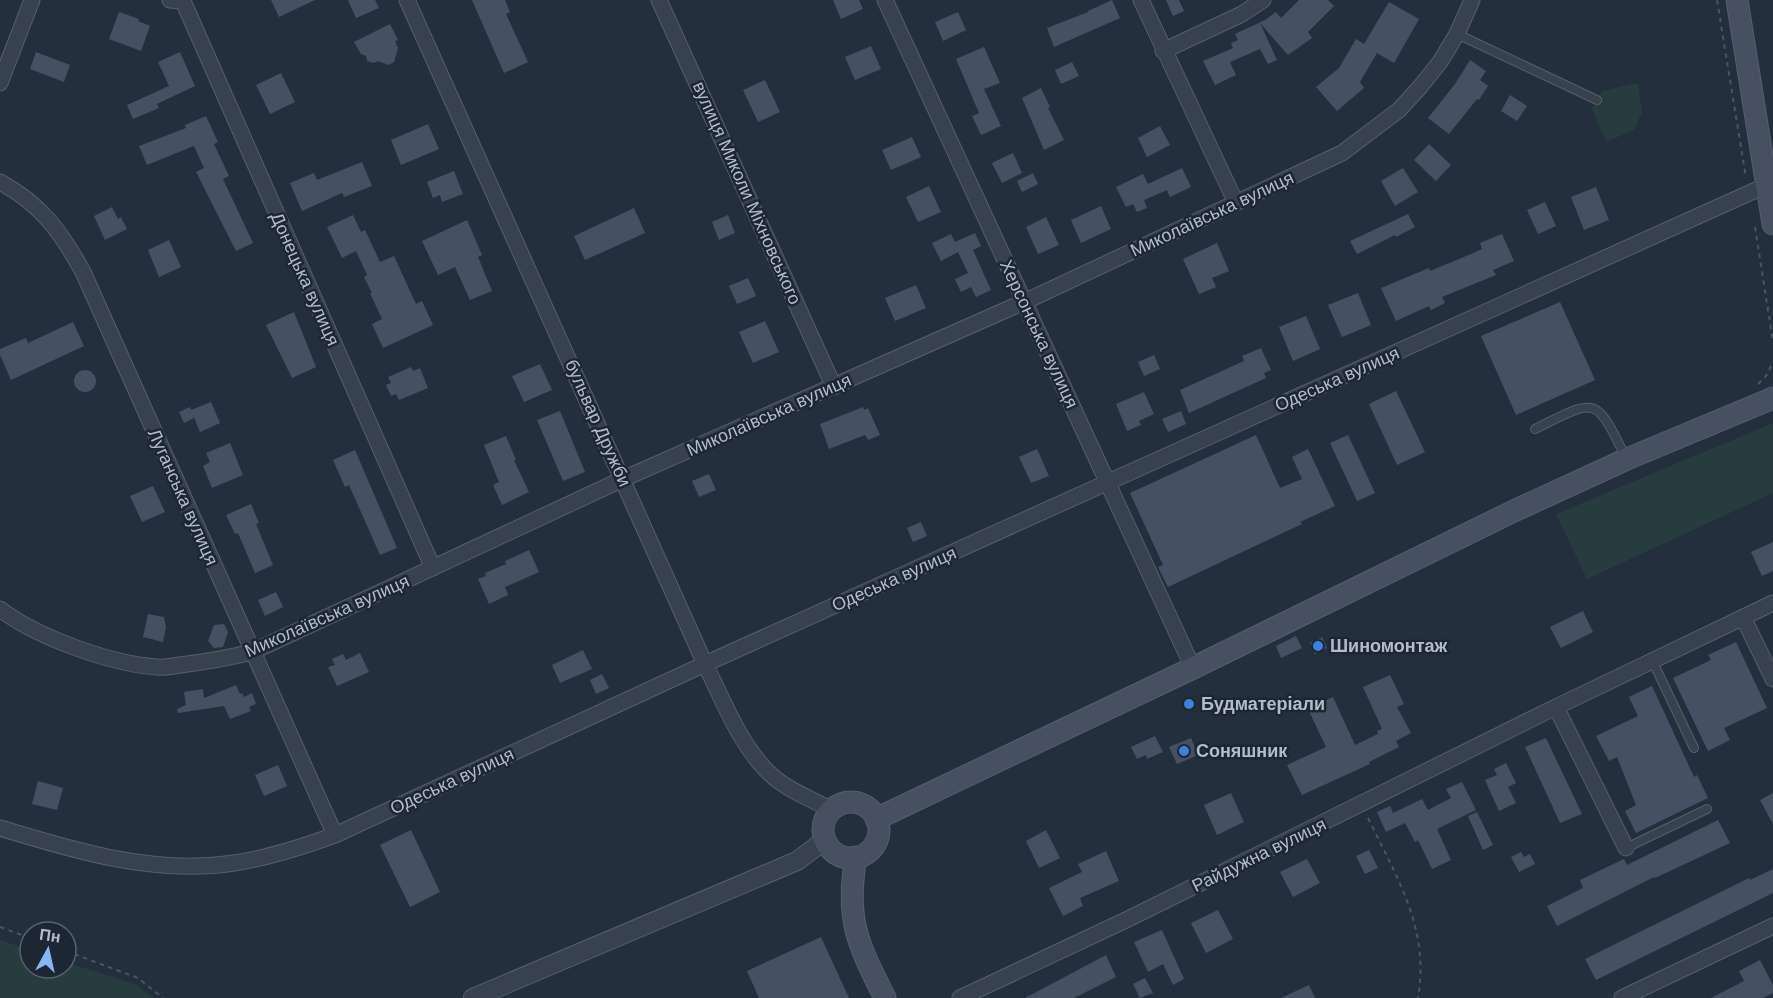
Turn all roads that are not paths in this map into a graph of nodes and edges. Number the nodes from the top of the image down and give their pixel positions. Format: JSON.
{"nodes":[{"id":1,"x":33,"y":0,"type":"edge"},
{"id":2,"x":180,"y":0,"type":"edge"},
{"id":3,"x":407,"y":0,"type":"edge"},
{"id":4,"x":659,"y":0,"type":"edge"},
{"id":5,"x":885,"y":0,"type":"edge"},
{"id":6,"x":1141,"y":0,"type":"edge"},
{"id":7,"x":1263,"y":0,"type":"edge"},
{"id":8,"x":1472,"y":0,"type":"edge"},
{"id":9,"x":1737,"y":0,"type":"edge"},
{"id":10,"x":1457,"y":34,"type":"junction"},
{"id":11,"x":1163,"y":51,"type":"junction"},
{"id":12,"x":0,"y":83,"type":"edge"},
{"id":13,"x":1597,"y":100,"type":"dead end"},
{"id":14,"x":0,"y":182,"type":"edge"},
{"id":15,"x":1767,"y":185,"type":"junction"},
{"id":16,"x":1236,"y":203,"type":"junction"},
{"id":17,"x":1764,"y":224,"type":"edge"},
{"id":18,"x":1024,"y":302,"type":"junction"},
{"id":19,"x":834,"y":387,"type":"junction"},
{"id":20,"x":1773,"y":398,"type":"edge"},
{"id":21,"x":1535,"y":429,"type":"dead end"},
{"id":22,"x":1627,"y":459,"type":"junction"},
{"id":23,"x":623,"y":479,"type":"junction"},
{"id":24,"x":1108,"y":483,"type":"junction"},
{"id":25,"x":433,"y":568,"type":"junction"},
{"id":26,"x":1773,"y":603,"type":"edge"},
{"id":27,"x":0,"y":609,"type":"edge"},
{"id":28,"x":1743,"y":617,"type":"junction"},
{"id":29,"x":252,"y":652,"type":"junction"},
{"id":30,"x":1652,"y":660,"type":"junction"},
{"id":31,"x":705,"y":664,"type":"junction"},
{"id":32,"x":1193,"y":668,"type":"junction"},
{"id":33,"x":1773,"y":679,"type":"edge"},
{"id":34,"x":1556,"y":707,"type":"junction"},
{"id":35,"x":1694,"y":748,"type":"dead end"},
{"id":36,"x":1707,"y":808,"type":"dead end"},
{"id":37,"x":832,"y":810,"type":"junction"},
{"id":38,"x":876,"y":819,"type":"junction"},
{"id":39,"x":0,"y":828,"type":"edge"},
{"id":40,"x":335,"y":835,"type":"junction"},
{"id":41,"x":825,"y":840,"type":"junction"},
{"id":42,"x":1626,"y":848,"type":"joint"},
{"id":43,"x":856,"y":857,"type":"junction"},
{"id":44,"x":1773,"y":926,"type":"edge"},
{"id":45,"x":473,"y":998,"type":"edge"},
{"id":46,"x":885,"y":998,"type":"edge"},
{"id":47,"x":960,"y":998,"type":"edge"},
{"id":48,"x":1622,"y":998,"type":"edge"}],
"edges":[{"from":1,"to":12,"type":"street"},
{"from":2,"to":25,"type":"street","name":"Донецька вулиця"},
{"from":3,"to":23,"type":"street","name":"бульвар Дружби"},
{"from":4,"to":19,"type":"street","name":"вулиця Миколи Міхновського"},
{"from":5,"to":18,"type":"street","name":"Херсонська вулиця"},
{"from":6,"to":11,"type":"street"},
{"from":7,"to":11,"type":"street"},
{"from":8,"to":10,"type":"street","name":"Миколаївська вулиця"},
{"from":9,"to":15,"type":"main road"},
{"from":10,"to":13,"type":"lane"},
{"from":10,"to":16,"type":"street","name":"Миколаївська вулиця"},
{"from":11,"to":16,"type":"street"},
{"from":14,"to":29,"type":"street","name":"Луганська вулиця"},
{"from":15,"to":17,"type":"main road"},
{"from":15,"to":24,"type":"street","name":"Одеська вулиця"},
{"from":16,"to":18,"type":"street","name":"Миколаївська вулиця"},
{"from":18,"to":19,"type":"street","name":"Миколаївська вулиця"},
{"from":18,"to":24,"type":"street","name":"Херсонська вулиця"},
{"from":19,"to":23,"type":"street","name":"Миколаївська вулиця"},
{"from":20,"to":22,"type":"main road"},
{"from":21,"to":22,"type":"lane"},
{"from":22,"to":32,"type":"main road"},
{"from":23,"to":25,"type":"street","name":"Миколаївська вулиця"},
{"from":23,"to":31,"type":"street","name":"бульвар Дружби"},
{"from":24,"to":31,"type":"street","name":"Одеська вулиця"},
{"from":24,"to":32,"type":"street","name":"Херсонська вулиця"},
{"from":25,"to":29,"type":"street","name":"Миколаївська вулиця"},
{"from":26,"to":28,"type":"street","name":"Райдужна вулиця"},
{"from":27,"to":29,"type":"street","name":"Миколаївська вулиця"},
{"from":28,"to":30,"type":"street","name":"Райдужна вулиця"},
{"from":28,"to":33,"type":"street"},
{"from":29,"to":40,"type":"street","name":"Луганська вулиця"},
{"from":30,"to":34,"type":"street","name":"Райдужна вулиця"},
{"from":30,"to":35,"type":"lane"},
{"from":31,"to":37,"type":"street","name":"бульвар Дружби"},
{"from":31,"to":40,"type":"street","name":"Одеська вулиця"},
{"from":32,"to":38,"type":"main road"},
{"from":34,"to":42,"type":"street"},
{"from":34,"to":47,"type":"street","name":"Райдужна вулиця"},
{"from":36,"to":42,"type":"lane"},
{"from":37,"to":38,"type":"main road"},
{"from":37,"to":41,"type":"main road"},
{"from":38,"to":43,"type":"main road"},
{"from":39,"to":40,"type":"street","name":"Одеська вулиця"},
{"from":41,"to":43,"type":"main road"},
{"from":41,"to":45,"type":"street"},
{"from":43,"to":46,"type":"main road"},
{"from":44,"to":48,"type":"street"}]}
